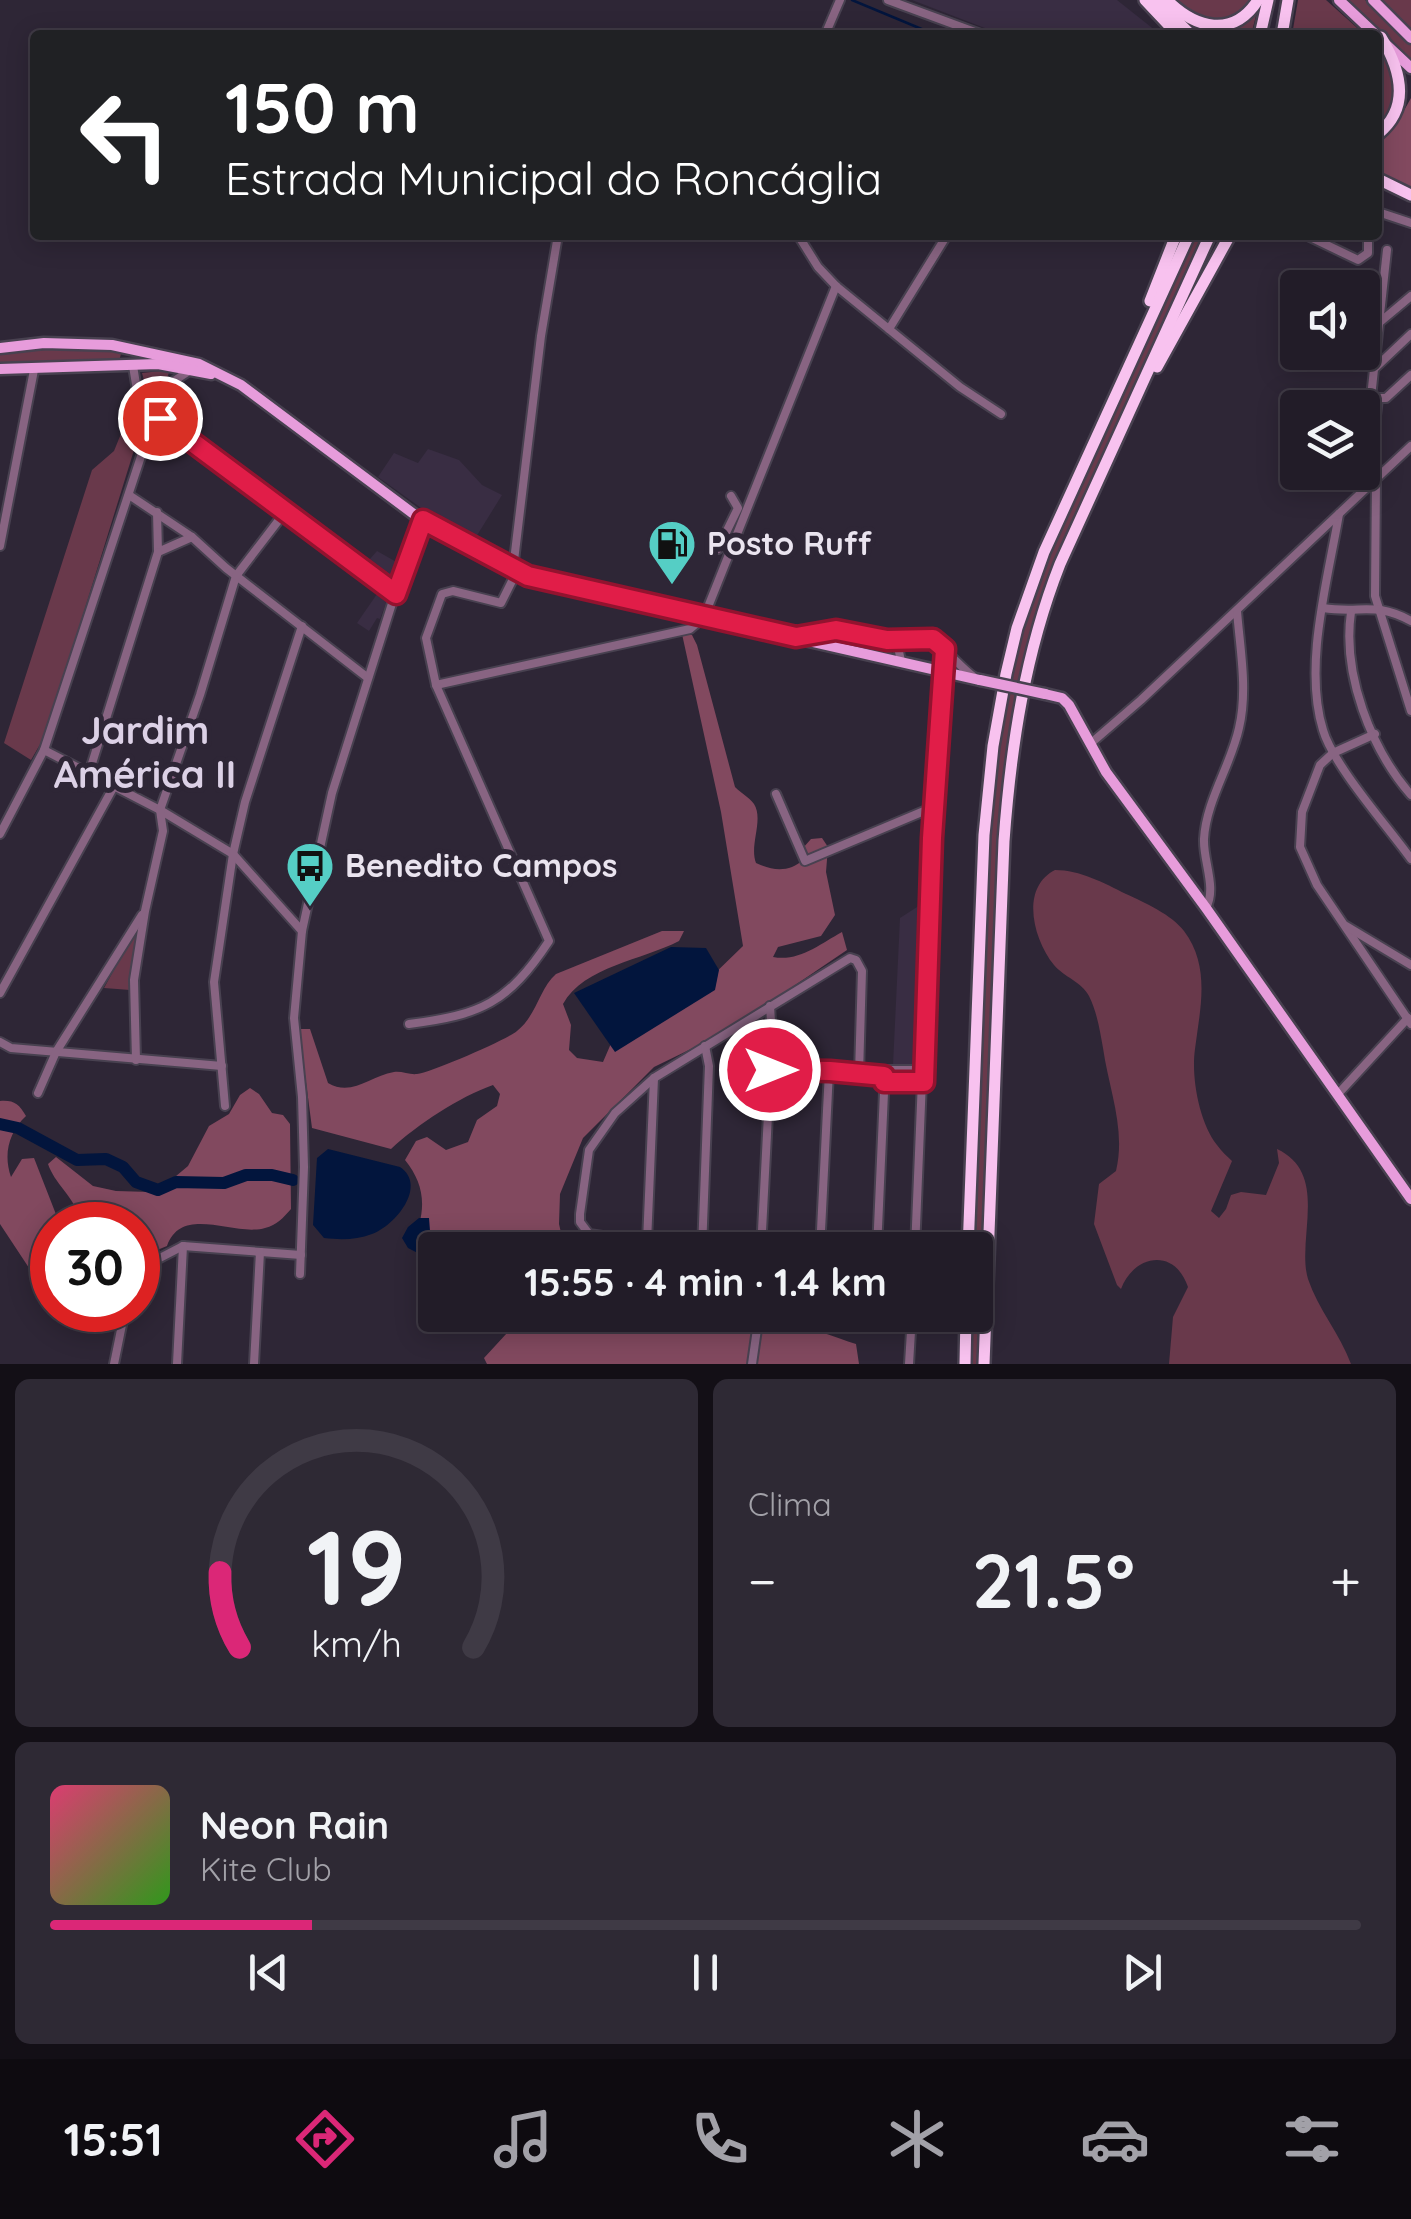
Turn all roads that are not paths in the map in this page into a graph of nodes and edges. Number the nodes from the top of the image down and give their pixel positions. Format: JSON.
{"nodes":[{"id":1,"x":840,"y":0,"type":"edge"},
{"id":2,"x":888,"y":0,"type":"edge"},
{"id":3,"x":1145,"y":0,"type":"edge"},
{"id":4,"x":1156,"y":0,"type":"edge"},
{"id":5,"x":1167,"y":0,"type":"edge"},
{"id":6,"x":1258,"y":0,"type":"edge"},
{"id":7,"x":1268,"y":0,"type":"edge"},
{"id":8,"x":1289,"y":0,"type":"edge"},
{"id":9,"x":1339,"y":0,"type":"edge"},
{"id":10,"x":1373,"y":0,"type":"edge"},
{"id":11,"x":828,"y":30,"type":"edge"},
{"id":12,"x":969,"y":30,"type":"edge"},
{"id":13,"x":1173,"y":30,"type":"edge"},
{"id":14,"x":1186,"y":30,"type":"edge"},
{"id":15,"x":1261,"y":30,"type":"edge"},
{"id":16,"x":1286,"y":30,"type":"edge"},
{"id":17,"x":1372,"y":30,"type":"edge"},
{"id":18,"x":1411,"y":38,"type":"edge"},
{"id":19,"x":1382,"y":39,"type":"edge"},
{"id":20,"x":1382,"y":40,"type":"edge"},
{"id":21,"x":1411,"y":68,"type":"edge"},
{"id":22,"x":1382,"y":131,"type":"edge"},
{"id":23,"x":1382,"y":181,"type":"edge"},
{"id":24,"x":1411,"y":195,"type":"edge"},
{"id":25,"x":1382,"y":213,"type":"edge"},
{"id":26,"x":1411,"y":224,"type":"edge"},
{"id":27,"x":557,"y":240,"type":"edge"},
{"id":28,"x":801,"y":240,"type":"edge"},
{"id":29,"x":944,"y":240,"type":"edge"},
{"id":30,"x":1174,"y":240,"type":"edge"},
{"id":31,"x":1187,"y":240,"type":"edge"},
{"id":32,"x":1208,"y":240,"type":"edge"},
{"id":33,"x":1227,"y":240,"type":"edge"},
{"id":34,"x":1316,"y":240,"type":"edge"},
{"id":35,"x":1368,"y":240,"type":"edge"},
{"id":36,"x":1386,"y":250,"type":"dead end"},
{"id":37,"x":836,"y":286,"type":"junction"},
{"id":38,"x":1411,"y":296,"type":"edge"},
{"id":39,"x":1380,"y":312,"type":"edge"},
{"id":40,"x":1380,"y":321,"type":"edge"},
{"id":41,"x":889,"y":329,"type":"junction"},
{"id":42,"x":1411,"y":334,"type":"edge"},
{"id":43,"x":98,"y":344,"type":"junction"},
{"id":44,"x":3,"y":348,"type":"edge"},
{"id":45,"x":149,"y":350,"type":"junction"},
{"id":46,"x":166,"y":354,"type":"junction"},
{"id":47,"x":1380,"y":362,"type":"edge"},
{"id":48,"x":133,"y":366,"type":"junction"},
{"id":49,"x":173,"y":366,"type":"junction"},
{"id":50,"x":118,"y":367,"type":"junction"},
{"id":51,"x":0,"y":369,"type":"edge"},
{"id":52,"x":34,"y":370,"type":"junction"},
{"id":53,"x":190,"y":370,"type":"junction"},
{"id":54,"x":1411,"y":375,"type":"edge"},
{"id":55,"x":227,"y":378,"type":"junction"},
{"id":56,"x":174,"y":381,"type":"junction"},
{"id":57,"x":1380,"y":398,"type":"edge"},
{"id":58,"x":1001,"y":414,"type":"dead end"},
{"id":59,"x":155,"y":416,"type":"junction"},
{"id":60,"x":1095,"y":435,"type":"junction"},
{"id":61,"x":1115,"y":440,"type":"junction"},
{"id":62,"x":1411,"y":446,"type":"edge"},
{"id":63,"x":1380,"y":474,"type":"edge"},
{"id":64,"x":1364,"y":490,"type":"edge"},
{"id":65,"x":1376,"y":490,"type":"edge"},
{"id":66,"x":129,"y":495,"type":"junction"},
{"id":67,"x":731,"y":496,"type":"dead end"},
{"id":68,"x":157,"y":512,"type":"junction"},
{"id":69,"x":285,"y":512,"type":"junction"},
{"id":70,"x":1339,"y":514,"type":"junction"},
{"id":71,"x":423,"y":520,"type":"junction"},
{"id":72,"x":192,"y":537,"type":"junction"},
{"id":73,"x":0,"y":546,"type":"edge"},
{"id":74,"x":718,"y":549,"type":"dead end"},
{"id":75,"x":158,"y":552,"type":"junction"},
{"id":76,"x":515,"y":570,"type":"junction"},
{"id":77,"x":236,"y":576,"type":"junction"},
{"id":78,"x":396,"y":594,"type":"junction"},
{"id":79,"x":1377,"y":607,"type":"junction"},
{"id":80,"x":1323,"y":608,"type":"junction"},
{"id":81,"x":1237,"y":611,"type":"junction"},
{"id":82,"x":1351,"y":612,"type":"junction"},
{"id":83,"x":704,"y":617,"type":"junction"},
{"id":84,"x":1411,"y":621,"type":"edge"},
{"id":85,"x":302,"y":626,"type":"junction"},
{"id":86,"x":796,"y":637,"type":"junction"},
{"id":87,"x":906,"y":639,"type":"junction"},
{"id":88,"x":945,"y":649,"type":"junction"},
{"id":89,"x":902,"y":661,"type":"junction"},
{"id":90,"x":928,"y":666,"type":"junction"},
{"id":91,"x":944,"y":670,"type":"junction"},
{"id":92,"x":368,"y":678,"type":"junction"},
{"id":93,"x":979,"y":679,"type":"junction"},
{"id":94,"x":436,"y":685,"type":"junction"},
{"id":95,"x":1411,"y":710,"type":"edge"},
{"id":96,"x":1374,"y":734,"type":"junction"},
{"id":97,"x":1090,"y":744,"type":"junction"},
{"id":98,"x":44,"y":750,"type":"junction"},
{"id":99,"x":1334,"y":753,"type":"junction"},
{"id":100,"x":89,"y":773,"type":"junction"},
{"id":101,"x":114,"y":788,"type":"junction"},
{"id":102,"x":776,"y":794,"type":"dead end"},
{"id":103,"x":1411,"y":795,"type":"edge"},
{"id":104,"x":936,"y":806,"type":"junction"},
{"id":105,"x":160,"y":810,"type":"junction"},
{"id":106,"x":0,"y":834,"type":"edge"},
{"id":107,"x":233,"y":854,"type":"junction"},
{"id":108,"x":1411,"y":859,"type":"edge"},
{"id":109,"x":1206,"y":908,"type":"junction"},
{"id":110,"x":144,"y":911,"type":"junction"},
{"id":111,"x":1342,"y":924,"type":"junction"},
{"id":112,"x":302,"y":931,"type":"junction"},
{"id":113,"x":1372,"y":940,"type":"junction"},
{"id":114,"x":1358,"y":947,"type":"junction"},
{"id":115,"x":1411,"y":965,"type":"edge"},
{"id":116,"x":0,"y":993,"type":"edge"},
{"id":117,"x":770,"y":1006,"type":"junction"},
{"id":118,"x":1410,"y":1019,"type":"edge"},
{"id":119,"x":409,"y":1024,"type":"dead end"},
{"id":120,"x":0,"y":1042,"type":"edge"},
{"id":121,"x":705,"y":1046,"type":"junction"},
{"id":122,"x":56,"y":1052,"type":"junction"},
{"id":123,"x":136,"y":1060,"type":"junction"},
{"id":124,"x":222,"y":1066,"type":"junction"},
{"id":125,"x":770,"y":1070,"type":"junction"},
{"id":126,"x":924,"y":1070,"type":"junction"},
{"id":127,"x":830,"y":1071,"type":"junction"},
{"id":128,"x":859,"y":1074,"type":"junction"},
{"id":129,"x":884,"y":1076,"type":"junction"},
{"id":130,"x":654,"y":1078,"type":"junction"},
{"id":131,"x":924,"y":1082,"type":"junction"},
{"id":132,"x":38,"y":1093,"type":"dead end"},
{"id":133,"x":1338,"y":1094,"type":"junction"},
{"id":134,"x":225,"y":1106,"type":"dead end"},
{"id":135,"x":1411,"y":1199,"type":"edge"},
{"id":136,"x":587,"y":1232,"type":"edge"},
{"id":137,"x":647,"y":1232,"type":"edge"},
{"id":138,"x":700,"y":1232,"type":"edge"},
{"id":139,"x":763,"y":1232,"type":"edge"},
{"id":140,"x":821,"y":1232,"type":"edge"},
{"id":141,"x":878,"y":1232,"type":"edge"},
{"id":142,"x":916,"y":1232,"type":"edge"},
{"id":143,"x":969,"y":1232,"type":"edge"},
{"id":144,"x":183,"y":1246,"type":"junction"},
{"id":145,"x":260,"y":1252,"type":"junction"},
{"id":146,"x":301,"y":1256,"type":"junction"},
{"id":147,"x":160,"y":1258,"type":"edge"},
{"id":148,"x":300,"y":1274,"type":"dead end"},
{"id":149,"x":120,"y":1332,"type":"edge"},
{"id":150,"x":757,"y":1332,"type":"edge"},
{"id":151,"x":911,"y":1332,"type":"edge"},
{"id":152,"x":966,"y":1332,"type":"edge"},
{"id":153,"x":114,"y":1364,"type":"edge"},
{"id":154,"x":176,"y":1364,"type":"edge"},
{"id":155,"x":254,"y":1364,"type":"edge"},
{"id":156,"x":752,"y":1364,"type":"edge"},
{"id":157,"x":909,"y":1364,"type":"edge"},
{"id":158,"x":965,"y":1364,"type":"edge"},
{"id":159,"x":984,"y":1364,"type":"edge"}],
"edges":[{"from":1,"to":11,"type":"street"},
{"from":2,"to":12,"type":"street"},
{"from":3,"to":13,"type":"highway"},
{"from":4,"to":14,"type":"highway"},
{"from":5,"to":6,"type":"highway"},
{"from":7,"to":15,"type":"highway"},
{"from":8,"to":16,"type":"highway"},
{"from":9,"to":17,"type":"main road"},
{"from":10,"to":18,"type":"main road"},
{"from":19,"to":21,"type":"main road"},
{"from":20,"to":22,"type":"highway"},
{"from":23,"to":24,"type":"highway"},
{"from":25,"to":26,"type":"street"},
{"from":27,"to":76,"type":"street"},
{"from":28,"to":37,"type":"street"},
{"from":29,"to":41,"type":"street"},
{"from":30,"to":60,"type":"highway"},
{"from":31,"to":60,"type":"highway"},
{"from":32,"to":61,"type":"highway"},
{"from":33,"to":61,"type":"highway"},
{"from":34,"to":35,"type":"street"},
{"from":36,"to":39,"type":"street"},
{"from":37,"to":41,"type":"street"},
{"from":37,"to":83,"type":"street"},
{"from":38,"to":40,"type":"street"},
{"from":41,"to":58,"type":"street"},
{"from":42,"to":47,"type":"street"},
{"from":43,"to":44,"type":"main road"},
{"from":43,"to":45,"type":"main road"},
{"from":43,"to":50,"type":"main road"},
{"from":45,"to":46,"type":"main road"},
{"from":45,"to":48,"type":"main road"},
{"from":46,"to":49,"type":"main road"},
{"from":46,"to":55,"type":"main road"},
{"from":48,"to":49,"type":"main road"},
{"from":48,"to":50,"type":"main road"},
{"from":48,"to":59,"type":"street"},
{"from":49,"to":53,"type":"main road"},
{"from":49,"to":56,"type":"street"},
{"from":50,"to":52,"type":"main road"},
{"from":51,"to":52,"type":"main road"},
{"from":52,"to":73,"type":"street"},
{"from":53,"to":55,"type":"main road"},
{"from":53,"to":56,"type":"street"},
{"from":54,"to":57,"type":"street"},
{"from":55,"to":71,"type":"main road"},
{"from":56,"to":59,"type":"street"},
{"from":59,"to":66,"type":"street"},
{"from":59,"to":69,"type":"street"},
{"from":60,"to":143,"type":"highway"},
{"from":61,"to":159,"type":"highway"},
{"from":62,"to":63,"type":"street"},
{"from":64,"to":70,"type":"street"},
{"from":65,"to":79,"type":"street"},
{"from":66,"to":68,"type":"street"},
{"from":66,"to":98,"type":"street"},
{"from":67,"to":74,"type":"street"},
{"from":68,"to":72,"type":"street"},
{"from":68,"to":75,"type":"street"},
{"from":69,"to":77,"type":"street"},
{"from":69,"to":78,"type":"street"},
{"from":70,"to":80,"type":"street"},
{"from":70,"to":81,"type":"street"},
{"from":71,"to":76,"type":"main road"},
{"from":71,"to":78,"type":"street"},
{"from":72,"to":75,"type":"street"},
{"from":72,"to":77,"type":"street"},
{"from":75,"to":100,"type":"street"},
{"from":76,"to":83,"type":"main road"},
{"from":76,"to":94,"type":"street"},
{"from":77,"to":85,"type":"street"},
{"from":77,"to":105,"type":"street"},
{"from":78,"to":92,"type":"street"},
{"from":79,"to":82,"type":"street"},
{"from":79,"to":84,"type":"street"},
{"from":79,"to":95,"type":"street"},
{"from":80,"to":82,"type":"street"},
{"from":80,"to":99,"type":"street"},
{"from":81,"to":97,"type":"street"},
{"from":81,"to":109,"type":"street"},
{"from":82,"to":96,"type":"street"},
{"from":83,"to":86,"type":"main road"},
{"from":83,"to":94,"type":"street"},
{"from":85,"to":92,"type":"street"},
{"from":85,"to":107,"type":"street"},
{"from":86,"to":87,"type":"street"},
{"from":86,"to":89,"type":"main road"},
{"from":87,"to":88,"type":"street"},
{"from":87,"to":89,"type":"street"},
{"from":88,"to":90,"type":"street"},
{"from":88,"to":91,"type":"street"},
{"from":88,"to":93,"type":"street"},
{"from":89,"to":90,"type":"main road"},
{"from":90,"to":91,"type":"main road"},
{"from":91,"to":93,"type":"main road"},
{"from":91,"to":104,"type":"street"},
{"from":92,"to":112,"type":"street"},
{"from":93,"to":97,"type":"main road","bridge":true},
{"from":94,"to":119,"type":"street"},
{"from":96,"to":99,"type":"street"},
{"from":96,"to":103,"type":"street"},
{"from":97,"to":109,"type":"main road"},
{"from":98,"to":100,"type":"street"},
{"from":98,"to":106,"type":"street"},
{"from":99,"to":108,"type":"street"},
{"from":99,"to":111,"type":"street"},
{"from":100,"to":101,"type":"street"},
{"from":101,"to":105,"type":"street"},
{"from":101,"to":116,"type":"street"},
{"from":102,"to":104,"type":"street"},
{"from":104,"to":126,"type":"street"},
{"from":105,"to":107,"type":"street"},
{"from":105,"to":110,"type":"street"},
{"from":107,"to":112,"type":"street"},
{"from":107,"to":124,"type":"street"},
{"from":109,"to":133,"type":"main road"},
{"from":110,"to":122,"type":"street"},
{"from":110,"to":123,"type":"street"},
{"from":111,"to":113,"type":"street"},
{"from":111,"to":114,"type":"street"},
{"from":112,"to":146,"type":"street"},
{"from":113,"to":114,"type":"street"},
{"from":113,"to":115,"type":"street"},
{"from":114,"to":118,"type":"street"},
{"from":117,"to":121,"type":"street"},
{"from":117,"to":125,"type":"street"},
{"from":117,"to":128,"type":"street"},
{"from":118,"to":133,"type":"street"},
{"from":120,"to":122,"type":"street"},
{"from":121,"to":130,"type":"street"},
{"from":121,"to":138,"type":"street"},
{"from":122,"to":123,"type":"street"},
{"from":122,"to":132,"type":"street"},
{"from":123,"to":124,"type":"street"},
{"from":124,"to":134,"type":"street"},
{"from":125,"to":127,"type":"street"},
{"from":125,"to":139,"type":"street"},
{"from":126,"to":129,"type":"street"},
{"from":126,"to":131,"type":"street"},
{"from":127,"to":128,"type":"street"},
{"from":127,"to":140,"type":"street"},
{"from":128,"to":129,"type":"street"},
{"from":129,"to":131,"type":"street"},
{"from":129,"to":141,"type":"street"},
{"from":130,"to":136,"type":"street"},
{"from":130,"to":137,"type":"street"},
{"from":131,"to":142,"type":"street"},
{"from":133,"to":135,"type":"main road"},
{"from":144,"to":145,"type":"street"},
{"from":144,"to":147,"type":"street"},
{"from":144,"to":154,"type":"street"},
{"from":145,"to":146,"type":"street"},
{"from":145,"to":155,"type":"street"},
{"from":146,"to":148,"type":"street"},
{"from":149,"to":153,"type":"street"},
{"from":150,"to":156,"type":"street"},
{"from":151,"to":157,"type":"street"},
{"from":152,"to":158,"type":"highway"}]}
